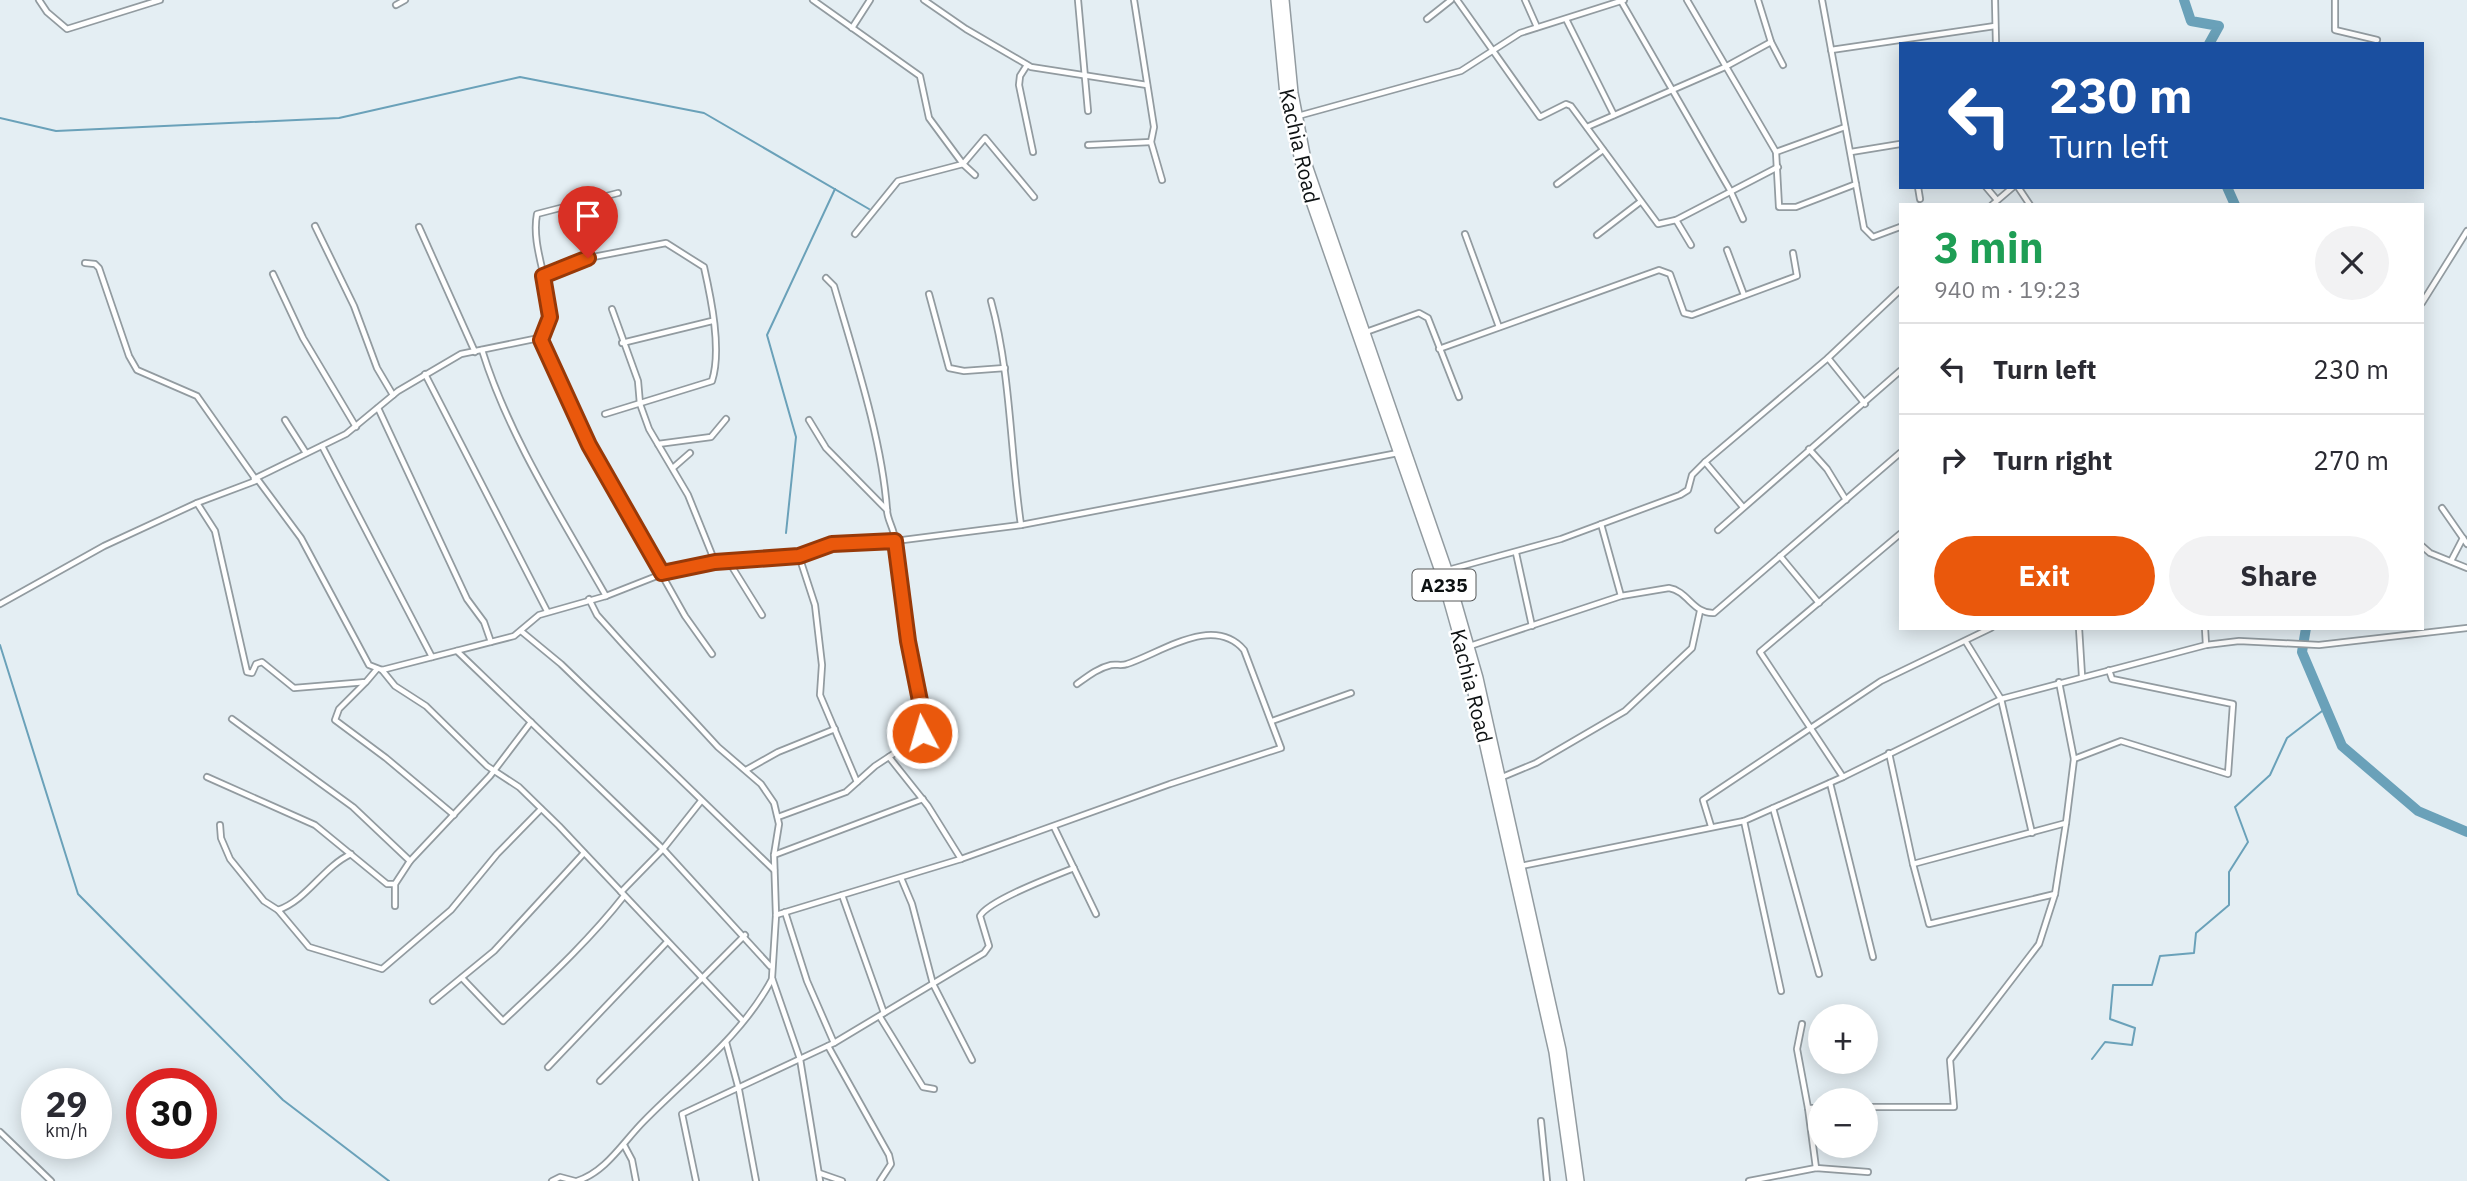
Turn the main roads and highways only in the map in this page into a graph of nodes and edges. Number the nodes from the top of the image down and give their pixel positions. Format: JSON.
{"nodes":[{"id":1,"x":1276,"y":0,"type":"edge"},
{"id":2,"x":1284,"y":0,"type":"edge"},
{"id":3,"x":1526,"y":909,"type":"junction"},
{"id":4,"x":1572,"y":1181,"type":"edge"},
{"id":5,"x":1579,"y":1181,"type":"edge"}],
"edges":[{"from":1,"to":3,"type":"highway","name":"Kachia Road","number":"A235"},
{"from":2,"to":3,"type":"highway","name":"Kachia Road","number":"A235"},
{"from":3,"to":4,"type":"highway","name":"Kachia Road","number":"A235"},
{"from":3,"to":5,"type":"highway","name":"Kachia Road","number":"A235"}]}
